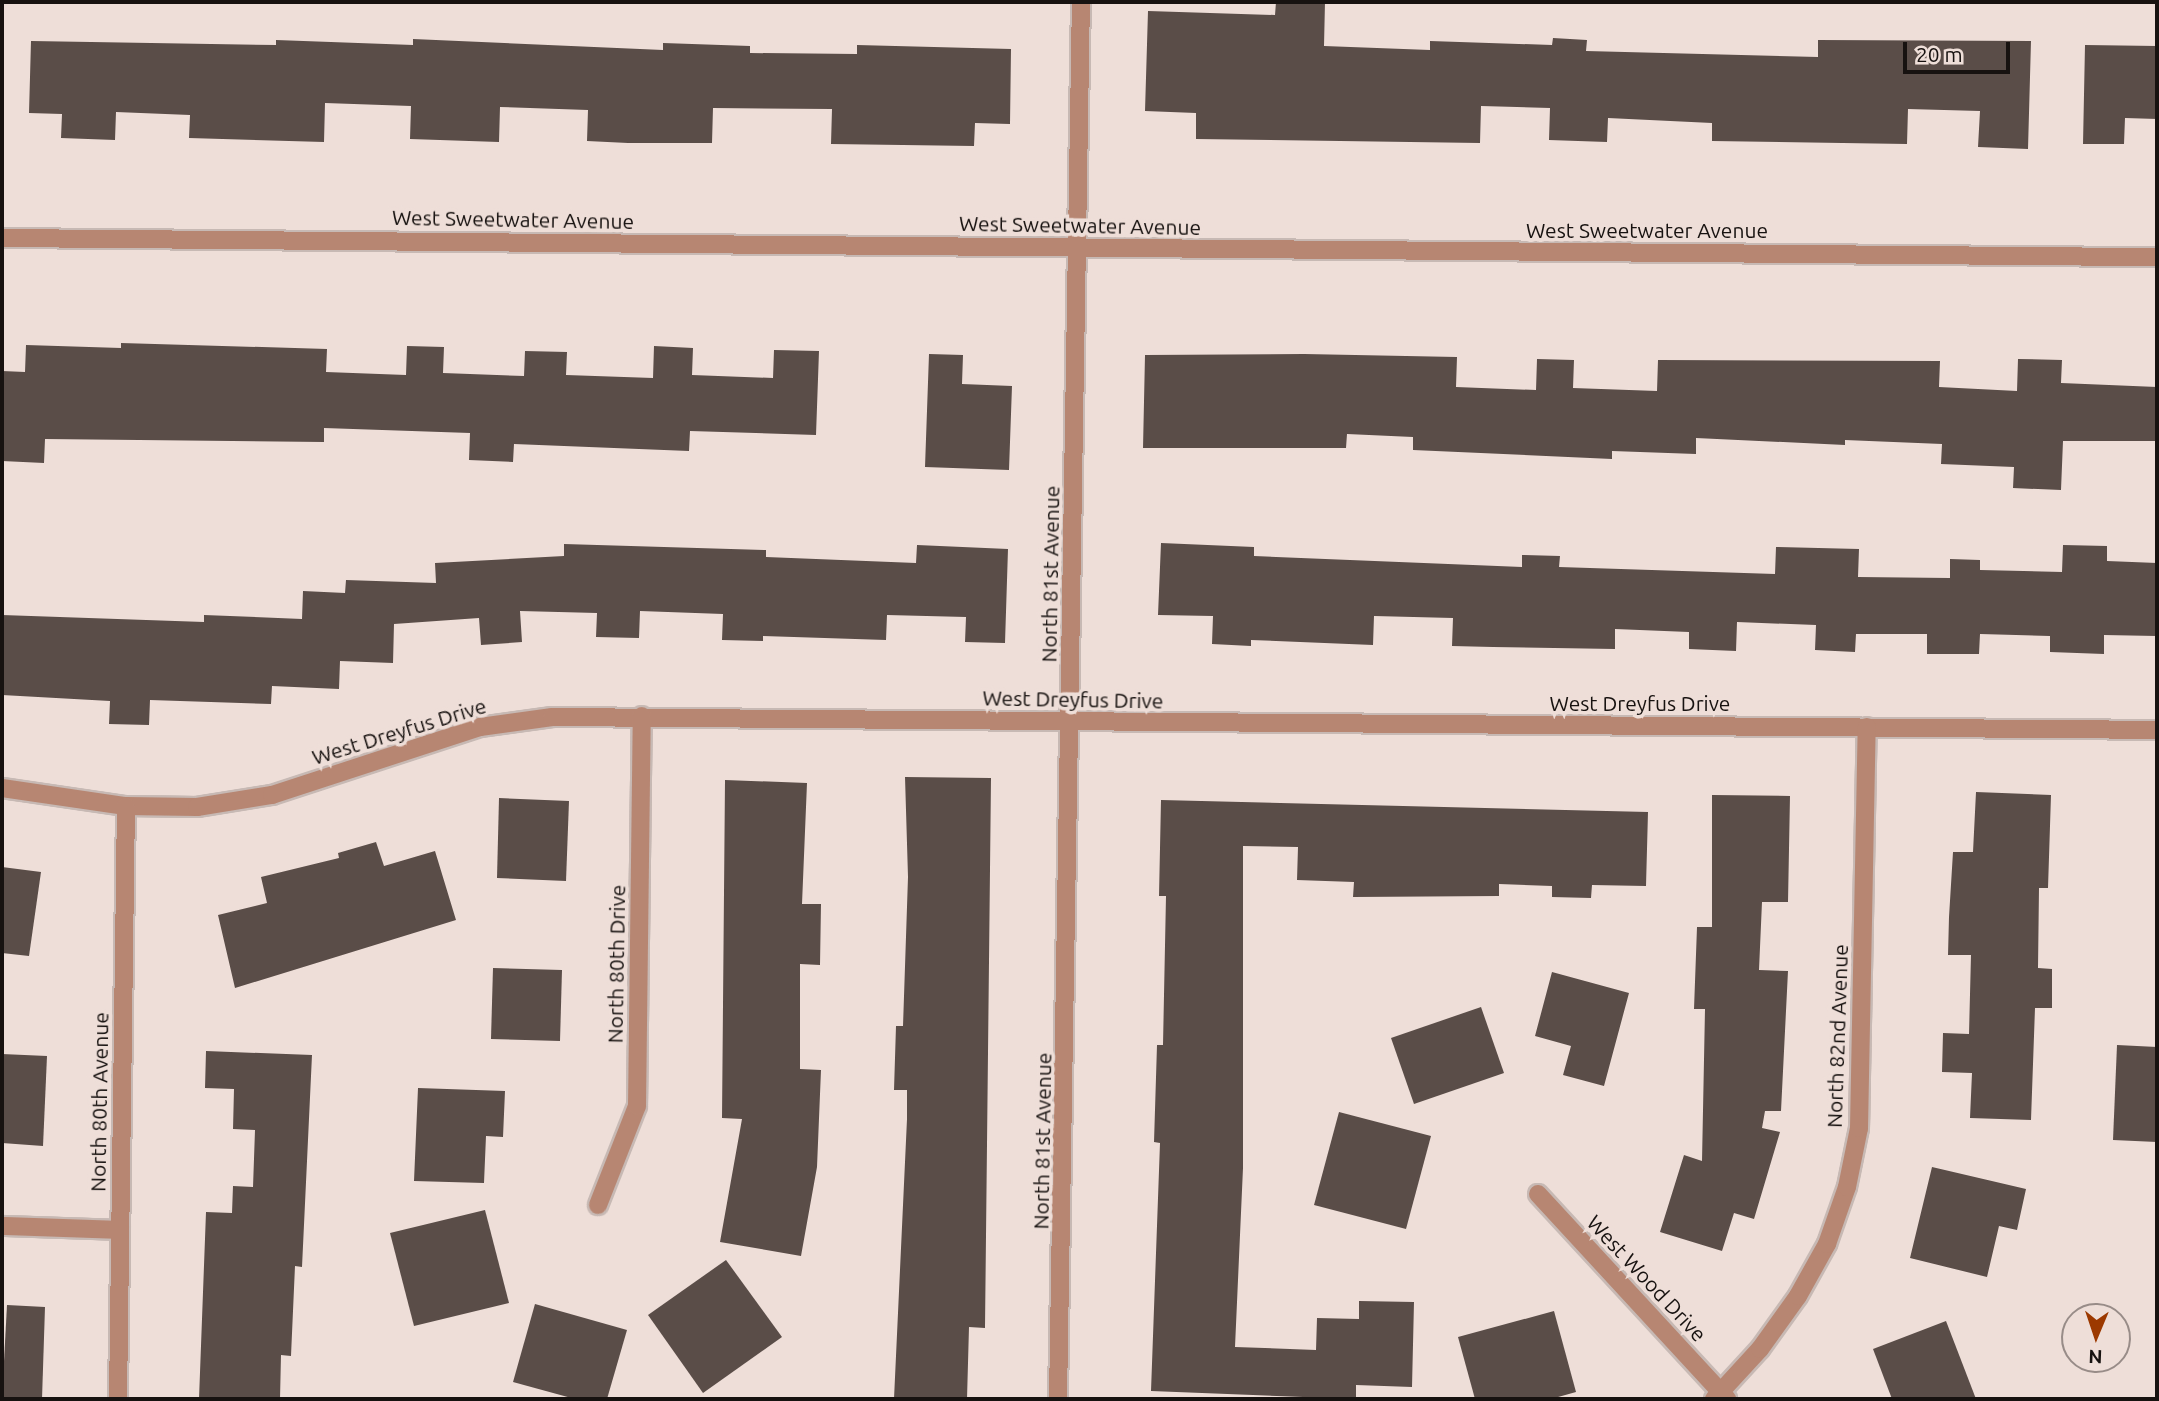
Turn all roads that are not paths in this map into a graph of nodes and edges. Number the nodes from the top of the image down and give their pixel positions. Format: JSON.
{"nodes":[{"id":1,"x":1080,"y":2,"type":"edge"},
{"id":2,"x":2,"y":238,"type":"edge"},
{"id":3,"x":1079,"y":247,"type":"junction"},
{"id":4,"x":2157,"y":257,"type":"edge"},
{"id":5,"x":642,"y":716,"type":"junction"},
{"id":6,"x":1070,"y":722,"type":"junction"},
{"id":7,"x":1867,"y":727,"type":"junction"},
{"id":8,"x":2157,"y":730,"type":"edge"},
{"id":9,"x":2,"y":788,"type":"edge"},
{"id":10,"x":126,"y":806,"type":"junction"},
{"id":11,"x":1538,"y":1194,"type":"dead end"},
{"id":12,"x":598,"y":1205,"type":"dead end"},
{"id":13,"x":2,"y":1226,"type":"edge"},
{"id":14,"x":120,"y":1230,"type":"junction"},
{"id":15,"x":1721,"y":1397,"type":"edge"},
{"id":16,"x":118,"y":1399,"type":"edge"},
{"id":17,"x":1058,"y":1399,"type":"edge"}],
"edges":[{"from":1,"to":3,"type":"street","name":"North 81st Avenue"},
{"from":2,"to":3,"type":"street","name":"West Sweetwater Avenue"},
{"from":3,"to":4,"type":"street","name":"West Sweetwater Avenue"},
{"from":3,"to":6,"type":"street","name":"North 81st Avenue"},
{"from":5,"to":6,"type":"street","name":"West Dreyfus Drive"},
{"from":5,"to":10,"type":"street","name":"West Dreyfus Drive"},
{"from":5,"to":12,"type":"street","name":"North 80th Drive"},
{"from":6,"to":7,"type":"street","name":"West Dreyfus Drive"},
{"from":6,"to":17,"type":"street","name":"North 81st Avenue"},
{"from":7,"to":8,"type":"street","name":"West Dreyfus Drive"},
{"from":7,"to":15,"type":"street","name":"North 82nd Avenue"},
{"from":9,"to":10,"type":"street","name":"West Dreyfus Drive"},
{"from":10,"to":14,"type":"street","name":"North 80th Avenue"},
{"from":11,"to":15,"type":"street","name":"West Wood Drive"},
{"from":13,"to":14,"type":"street"},
{"from":14,"to":16,"type":"street","name":"North 80th Avenue"}]}
